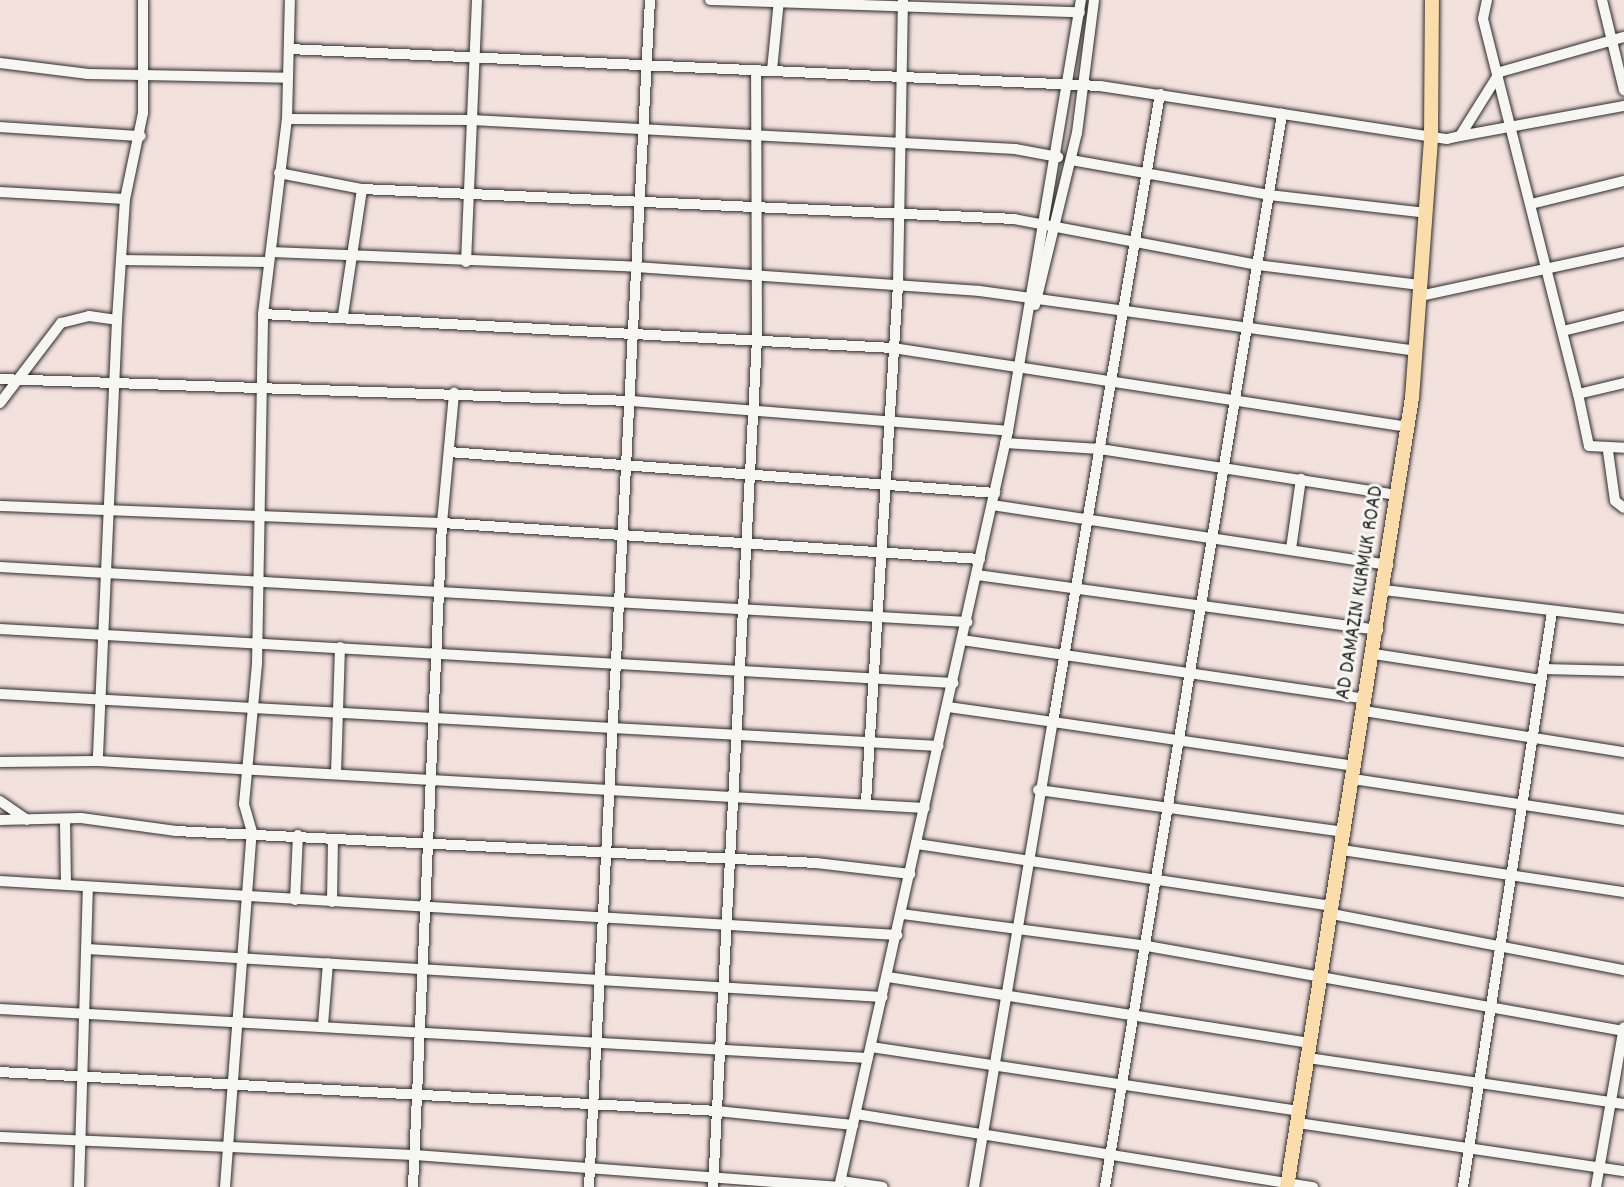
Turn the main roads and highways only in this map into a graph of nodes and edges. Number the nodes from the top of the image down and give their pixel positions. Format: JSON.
{"nodes":[{"id":1,"x":1432,"y":0,"type":"edge"},
{"id":2,"x":1287,"y":1185,"type":"edge"}],
"edges":[{"from":1,"to":2,"type":"highway","name":"AD DAMAZIN KURMUK ROAD"}]}
